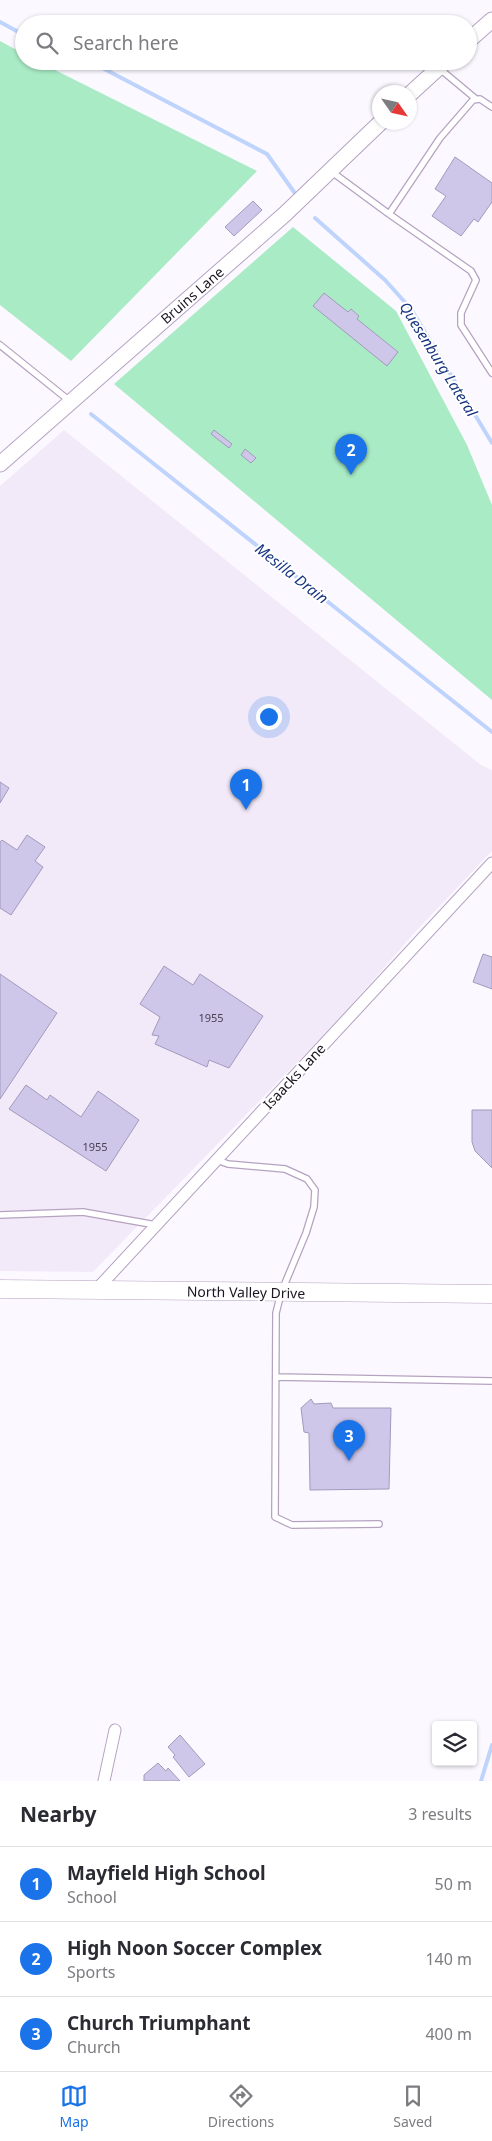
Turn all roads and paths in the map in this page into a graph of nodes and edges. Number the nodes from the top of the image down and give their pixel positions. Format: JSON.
{"nodes":[{"id":1,"x":492,"y":20,"type":"edge"},
{"id":2,"x":477,"y":33,"type":"edge"},
{"id":3,"x":436,"y":70,"type":"edge"},
{"id":4,"x":447,"y":70,"type":"edge"},
{"id":5,"x":417,"y":88,"type":"edge"},
{"id":6,"x":476,"y":100,"type":"junction"},
{"id":7,"x":492,"y":107,"type":"edge"},
{"id":8,"x":373,"y":130,"type":"edge"},
{"id":9,"x":332,"y":172,"type":"junction"},
{"id":10,"x":389,"y":214,"type":"junction"},
{"id":11,"x":0,"y":345,"type":"edge"},
{"id":12,"x":492,"y":373,"type":"edge"},
{"id":13,"x":71,"y":402,"type":"junction"},
{"id":14,"x":0,"y":464,"type":"edge"},
{"id":15,"x":492,"y":863,"type":"edge"},
{"id":16,"x":217,"y":1160,"type":"junction"},
{"id":17,"x":0,"y":1215,"type":"edge"},
{"id":18,"x":156,"y":1225,"type":"junction"},
{"id":19,"x":0,"y":1289,"type":"edge"},
{"id":20,"x":97,"y":1289,"type":"junction"},
{"id":21,"x":281,"y":1293,"type":"junction"},
{"id":22,"x":492,"y":1294,"type":"edge"},
{"id":23,"x":276,"y":1377,"type":"junction"},
{"id":24,"x":492,"y":1381,"type":"edge"},
{"id":25,"x":379,"y":1524,"type":"dead end"},
{"id":26,"x":115,"y":1730,"type":"dead end"},
{"id":27,"x":104,"y":1781,"type":"edge"}],
"edges":[{"from":1,"to":2,"type":"street"},
{"from":3,"to":5,"type":"street"},
{"from":4,"to":6,"type":"lane"},
{"from":6,"to":7,"type":"lane"},
{"from":6,"to":10,"type":"lane"},
{"from":8,"to":9,"type":"street","name":"Bruins Lane"},
{"from":9,"to":10,"type":"lane"},
{"from":9,"to":13,"type":"street","name":"Bruins Lane"},
{"from":10,"to":12,"type":"lane"},
{"from":11,"to":13,"type":"lane"},
{"from":13,"to":14,"type":"street","name":"Bruins Lane"},
{"from":15,"to":16,"type":"street","name":"Isaacks Lane"},
{"from":16,"to":18,"type":"street","name":"Isaacks Lane"},
{"from":16,"to":21,"type":"lane"},
{"from":17,"to":18,"type":"lane"},
{"from":18,"to":20,"type":"street","name":"Isaacks Lane"},
{"from":19,"to":20,"type":"main road","name":"North Valley Drive"},
{"from":20,"to":21,"type":"main road","name":"North Valley Drive"},
{"from":21,"to":22,"type":"main road","name":"North Valley Drive"},
{"from":21,"to":23,"type":"lane"},
{"from":23,"to":24,"type":"lane"},
{"from":23,"to":25,"type":"lane"},
{"from":26,"to":27,"type":"street"}]}
